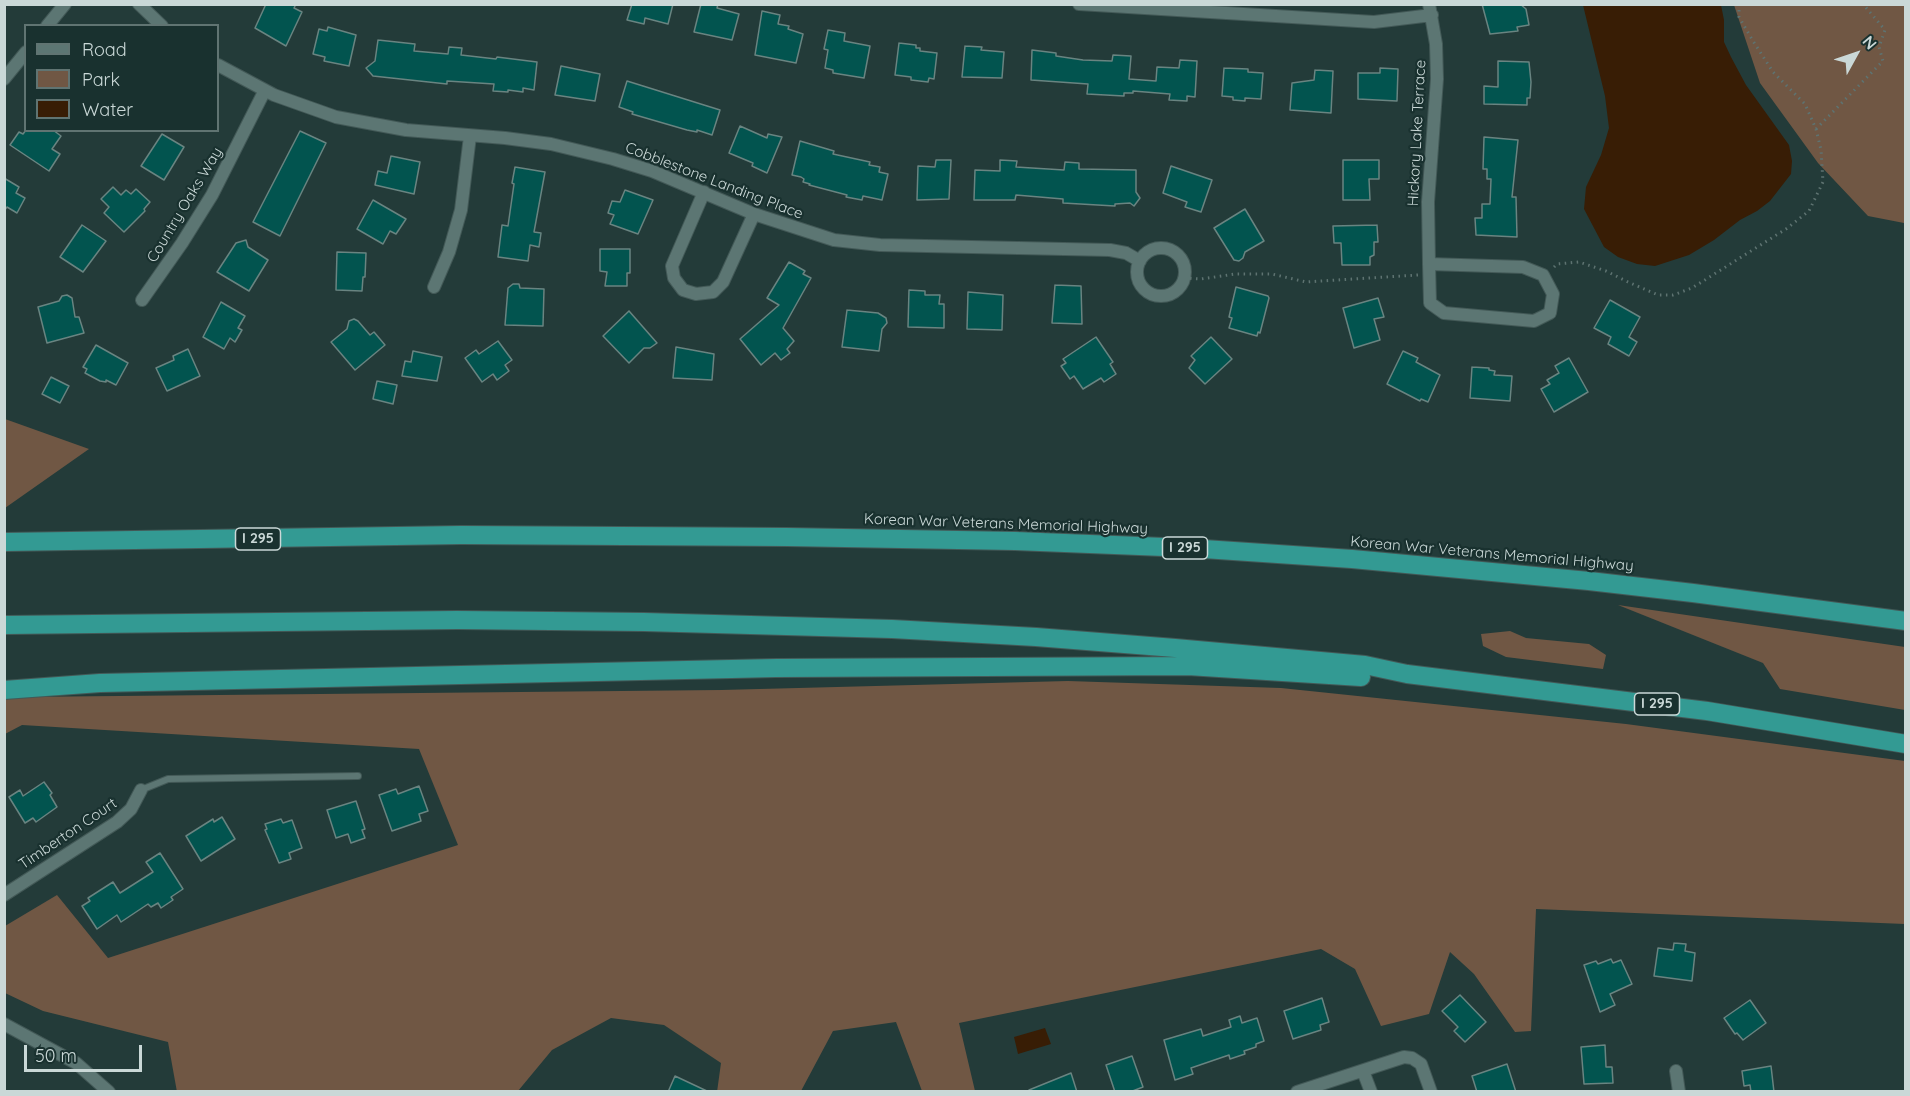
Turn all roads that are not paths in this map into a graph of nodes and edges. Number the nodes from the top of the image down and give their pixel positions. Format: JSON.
{"nodes":[{"id":1,"x":65,"y":4,"type":"edge"},
{"id":2,"x":139,"y":4,"type":"edge"},
{"id":3,"x":1079,"y":4,"type":"edge"},
{"id":4,"x":1104,"y":5,"type":"edge"},
{"id":5,"x":1431,"y":10,"type":"edge"},
{"id":6,"x":49,"y":24,"type":"edge"},
{"id":7,"x":160,"y":24,"type":"edge"},
{"id":8,"x":24,"y":54,"type":"edge"},
{"id":9,"x":219,"y":66,"type":"edge"},
{"id":10,"x":4,"y":79,"type":"edge"},
{"id":11,"x":265,"y":90,"type":"junction"},
{"id":12,"x":470,"y":136,"type":"junction"},
{"id":13,"x":704,"y":192,"type":"junction"},
{"id":14,"x":753,"y":214,"type":"junction"},
{"id":15,"x":1140,"y":261,"type":"junction"},
{"id":16,"x":1430,"y":269,"type":"junction"},
{"id":17,"x":434,"y":287,"type":"dead end"},
{"id":18,"x":142,"y":300,"type":"dead end"},
{"id":19,"x":4,"y":533,"type":"edge"},
{"id":20,"x":54,"y":541,"type":"junction"},
{"id":21,"x":4,"y":542,"type":"edge"},
{"id":22,"x":1905,"y":621,"type":"edge"},
{"id":23,"x":4,"y":625,"type":"edge"},
{"id":24,"x":1407,"y":674,"type":"junction"},
{"id":25,"x":4,"y":690,"type":"edge"},
{"id":26,"x":1905,"y":744,"type":"edge"},
{"id":27,"x":358,"y":776,"type":"dead end"},
{"id":28,"x":141,"y":790,"type":"joint"},
{"id":29,"x":4,"y":895,"type":"edge"},
{"id":30,"x":4,"y":1024,"type":"edge"},
{"id":31,"x":1364,"y":1071,"type":"junction"},
{"id":32,"x":1676,"y":1071,"type":"dead end"},
{"id":33,"x":109,"y":1092,"type":"edge"},
{"id":34,"x":1297,"y":1092,"type":"edge"},
{"id":35,"x":1371,"y":1092,"type":"edge"},
{"id":36,"x":1431,"y":1092,"type":"edge"},
{"id":37,"x":1679,"y":1092,"type":"edge"}],
"edges":[{"from":1,"to":6,"type":"street"},
{"from":2,"to":7,"type":"street"},
{"from":3,"to":4,"type":"street"},
{"from":4,"to":5,"type":"street"},
{"from":5,"to":16,"type":"street","name":"Hickory Lake Terrace"},
{"from":8,"to":10,"type":"street"},
{"from":9,"to":11,"type":"street","name":"Cobblestone Landing Place"},
{"from":11,"to":12,"type":"street","name":"Cobblestone Landing Place"},
{"from":11,"to":18,"type":"street","name":"Country Oaks Way"},
{"from":12,"to":13,"type":"street","name":"Cobblestone Landing Place"},
{"from":12,"to":17,"type":"street"},
{"from":13,"to":14,"type":"street","name":"Cobblestone Landing Place"},
{"from":13,"to":14,"type":"street"},
{"from":14,"to":15,"type":"street","name":"Cobblestone Landing Place"},
{"from":15,"to":15,"type":"street"},
{"from":16,"to":16,"type":"street","name":"Hickory Lake Terrace"},
{"from":19,"to":20,"type":"highway"},
{"from":20,"to":21,"type":"highway"},
{"from":20,"to":22,"type":"highway","name":"Korean War Veterans Memorial Highway","number":"I 295"},
{"from":23,"to":24,"type":"highway"},
{"from":24,"to":25,"type":"highway"},
{"from":24,"to":26,"type":"highway","number":"I 295"},
{"from":27,"to":28,"type":"lane"},
{"from":28,"to":29,"type":"street","name":"Timberton Court"},
{"from":30,"to":33,"type":"street"},
{"from":31,"to":34,"type":"street"},
{"from":31,"to":35,"type":"street"},
{"from":31,"to":36,"type":"street"},
{"from":32,"to":37,"type":"street"}]}
